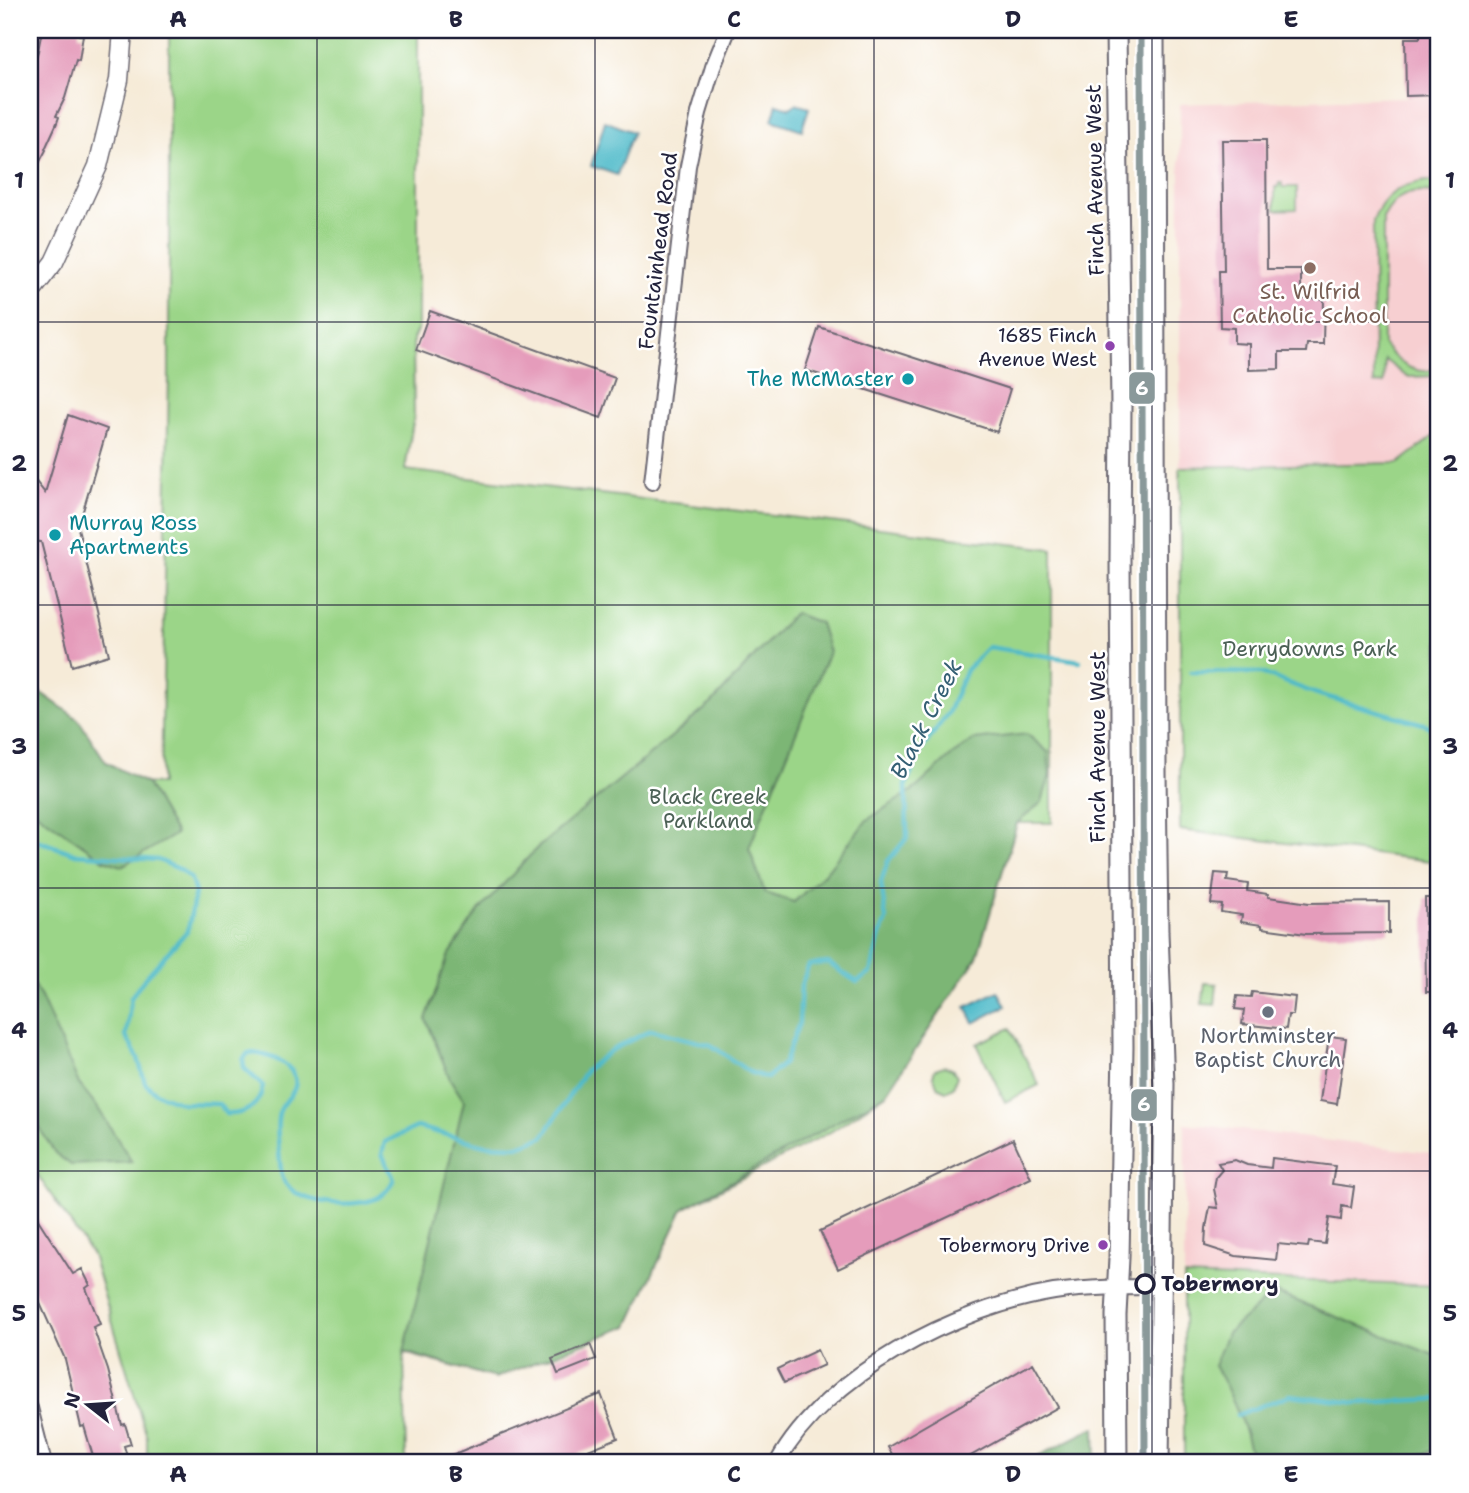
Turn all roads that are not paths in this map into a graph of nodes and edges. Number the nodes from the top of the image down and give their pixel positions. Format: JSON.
{"nodes":[{"id":1,"x":117,"y":30,"type":"edge"},
{"id":2,"x":123,"y":30,"type":"edge"},
{"id":3,"x":728,"y":30,"type":"edge"},
{"id":4,"x":1116,"y":30,"type":"edge"},
{"id":5,"x":1154,"y":30,"type":"edge"},
{"id":6,"x":119,"y":80,"type":"junction"},
{"id":7,"x":30,"y":293,"type":"edge"},
{"id":8,"x":652,"y":482,"type":"dead end"},
{"id":9,"x":1117,"y":1287,"type":"junction"},
{"id":10,"x":1160,"y":1287,"type":"junction"},
{"id":11,"x":30,"y":1408,"type":"edge"},
{"id":12,"x":44,"y":1463,"type":"edge"},
{"id":13,"x":777,"y":1463,"type":"edge"},
{"id":14,"x":1117,"y":1463,"type":"edge"},
{"id":15,"x":1159,"y":1463,"type":"edge"}],
"edges":[{"from":1,"to":6,"type":"street"},
{"from":2,"to":6,"type":"street"},
{"from":3,"to":8,"type":"street","name":"Fountainhead Road"},
{"from":4,"to":9,"type":"main road","name":"Finch Avenue West"},
{"from":5,"to":10,"type":"main road"},
{"from":6,"to":7,"type":"street"},
{"from":9,"to":10,"type":"street"},
{"from":9,"to":13,"type":"street"},
{"from":9,"to":14,"type":"main road","name":"Finch Avenue West"},
{"from":10,"to":15,"type":"main road"},
{"from":11,"to":12,"type":"street"}]}
